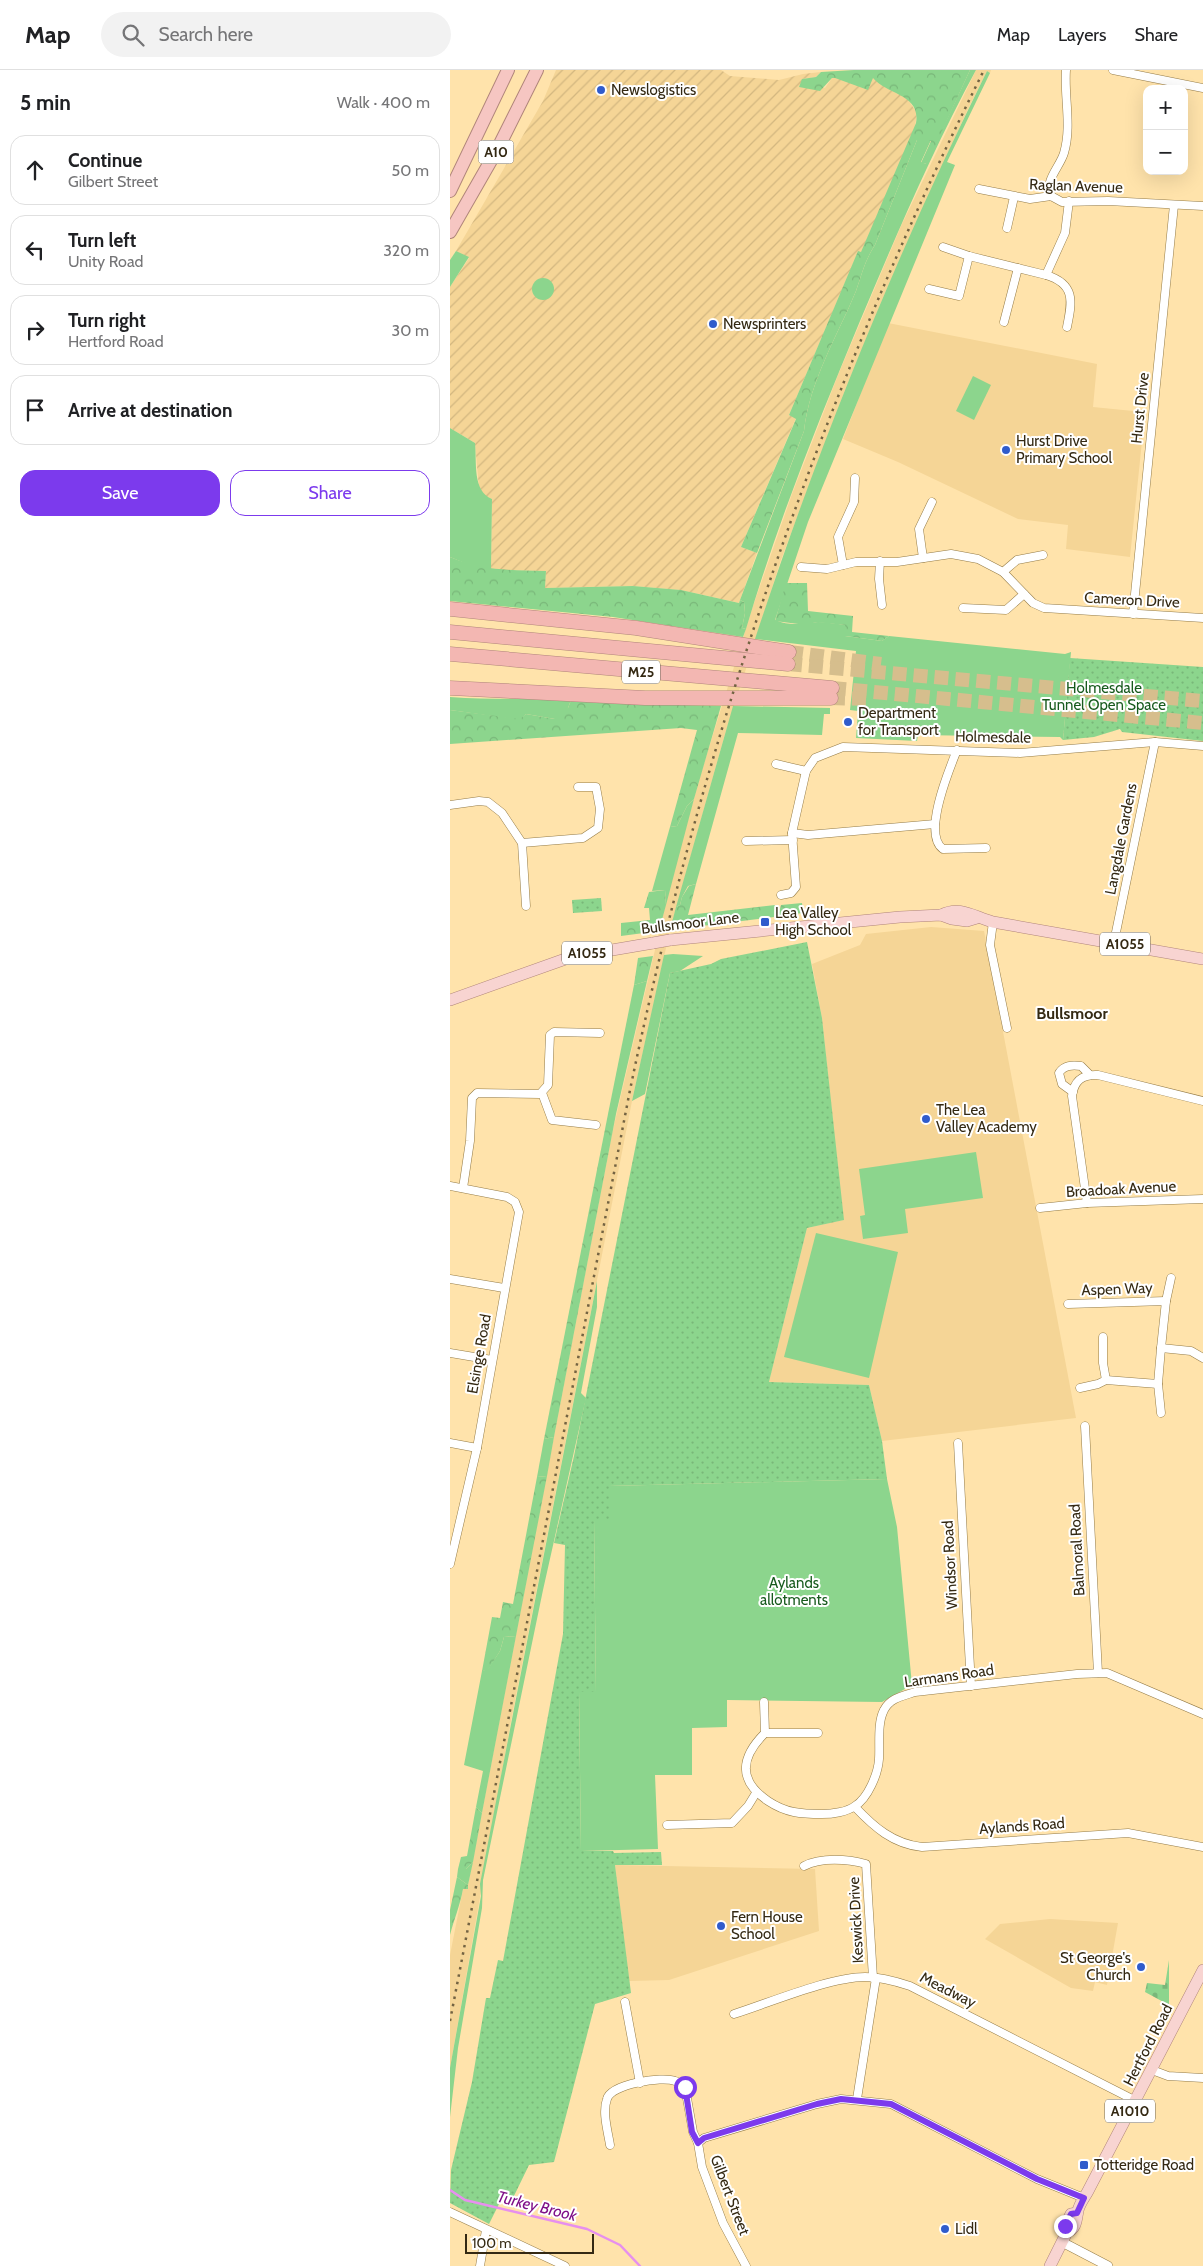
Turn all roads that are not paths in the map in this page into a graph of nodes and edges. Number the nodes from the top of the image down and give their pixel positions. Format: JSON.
{"nodes":[{"id":1,"x":508,"y":70,"type":"edge"},
{"id":2,"x":537,"y":70,"type":"edge"},
{"id":3,"x":1066,"y":70,"type":"edge"},
{"id":4,"x":1113,"y":70,"type":"edge"},
{"id":5,"x":1126,"y":71,"type":"edge"},
{"id":6,"x":1203,"y":88,"type":"edge"},
{"id":7,"x":979,"y":189,"type":"dead end"},
{"id":8,"x":450,"y":191,"type":"edge"},
{"id":9,"x":1051,"y":196,"type":"junction"},
{"id":10,"x":1014,"y":197,"type":"junction"},
{"id":11,"x":1069,"y":201,"type":"junction"},
{"id":12,"x":1174,"y":204,"type":"junction"},
{"id":13,"x":1203,"y":206,"type":"edge"},
{"id":14,"x":1007,"y":228,"type":"dead end"},
{"id":15,"x":450,"y":232,"type":"edge"},
{"id":16,"x":943,"y":247,"type":"dead end"},
{"id":17,"x":969,"y":256,"type":"junction"},
{"id":18,"x":1018,"y":268,"type":"junction"},
{"id":19,"x":1046,"y":275,"type":"junction"},
{"id":20,"x":929,"y":289,"type":"dead end"},
{"id":21,"x":1004,"y":322,"type":"dead end"},
{"id":22,"x":1068,"y":327,"type":"dead end"},
{"id":23,"x":855,"y":478,"type":"dead end"},
{"id":24,"x":932,"y":502,"type":"dead end"},
{"id":25,"x":1042,"y":556,"type":"dead end"},
{"id":26,"x":923,"y":558,"type":"junction"},
{"id":27,"x":880,"y":562,"type":"junction"},
{"id":28,"x":843,"y":565,"type":"junction"},
{"id":29,"x":801,"y":567,"type":"dead end"},
{"id":30,"x":1003,"y":572,"type":"junction"},
{"id":31,"x":1024,"y":594,"type":"junction"},
{"id":32,"x":882,"y":605,"type":"dead end"},
{"id":33,"x":962,"y":608,"type":"dead end"},
{"id":34,"x":450,"y":609,"type":"edge"},
{"id":35,"x":1133,"y":614,"type":"junction"},
{"id":36,"x":1203,"y":618,"type":"edge"},
{"id":37,"x":450,"y":632,"type":"edge"},
{"id":38,"x":450,"y":654,"type":"edge"},
{"id":39,"x":450,"y":688,"type":"edge"},
{"id":40,"x":1155,"y":742,"type":"junction"},
{"id":41,"x":1203,"y":746,"type":"edge"},
{"id":42,"x":957,"y":750,"type":"junction"},
{"id":43,"x":776,"y":764,"type":"dead end"},
{"id":44,"x":806,"y":771,"type":"junction"},
{"id":45,"x":578,"y":788,"type":"dead end"},
{"id":46,"x":450,"y":805,"type":"edge"},
{"id":47,"x":935,"y":824,"type":"junction"},
{"id":48,"x":792,"y":836,"type":"junction"},
{"id":49,"x":746,"y":841,"type":"dead end"},
{"id":50,"x":522,"y":843,"type":"junction"},
{"id":51,"x":986,"y":848,"type":"dead end"},
{"id":52,"x":781,"y":895,"type":"dead end"},
{"id":53,"x":526,"y":906,"type":"dead end"},
{"id":54,"x":993,"y":922,"type":"junction"},
{"id":55,"x":1114,"y":942,"type":"junction"},
{"id":56,"x":1203,"y":959,"type":"edge"},
{"id":57,"x":450,"y":1000,"type":"edge"},
{"id":58,"x":1007,"y":1028,"type":"dead end"},
{"id":59,"x":600,"y":1033,"type":"dead end"},
{"id":60,"x":1090,"y":1075,"type":"junction"},
{"id":61,"x":1072,"y":1092,"type":"junction"},
{"id":62,"x":542,"y":1093,"type":"junction"},
{"id":63,"x":1203,"y":1101,"type":"edge"},
{"id":64,"x":596,"y":1125,"type":"dead end"},
{"id":65,"x":450,"y":1186,"type":"edge"},
{"id":66,"x":463,"y":1188,"type":"junction"},
{"id":67,"x":1203,"y":1199,"type":"edge"},
{"id":68,"x":1086,"y":1203,"type":"junction"},
{"id":69,"x":1040,"y":1208,"type":"dead end"},
{"id":70,"x":1171,"y":1278,"type":"dead end"},
{"id":71,"x":450,"y":1279,"type":"edge"},
{"id":72,"x":504,"y":1288,"type":"junction"},
{"id":73,"x":1166,"y":1301,"type":"junction"},
{"id":74,"x":1068,"y":1304,"type":"dead end"},
{"id":75,"x":1103,"y":1337,"type":"dead end"},
{"id":76,"x":1161,"y":1348,"type":"junction"},
{"id":77,"x":450,"y":1353,"type":"edge"},
{"id":78,"x":1203,"y":1358,"type":"edge"},
{"id":79,"x":492,"y":1360,"type":"junction"},
{"id":80,"x":1106,"y":1380,"type":"junction"},
{"id":81,"x":1158,"y":1384,"type":"junction"},
{"id":82,"x":1080,"y":1388,"type":"dead end"},
{"id":83,"x":1161,"y":1413,"type":"dead end"},
{"id":84,"x":1085,"y":1426,"type":"dead end"},
{"id":85,"x":958,"y":1442,"type":"dead end"},
{"id":86,"x":450,"y":1443,"type":"edge"},
{"id":87,"x":476,"y":1448,"type":"junction"},
{"id":88,"x":452,"y":1549,"type":"edge"},
{"id":89,"x":450,"y":1564,"type":"edge"},
{"id":90,"x":1098,"y":1673,"type":"junction"},
{"id":91,"x":971,"y":1686,"type":"junction"},
{"id":92,"x":764,"y":1702,"type":"dead end"},
{"id":93,"x":1203,"y":1714,"type":"edge"},
{"id":94,"x":765,"y":1733,"type":"junction"},
{"id":95,"x":818,"y":1733,"type":"dead end"},
{"id":96,"x":756,"y":1793,"type":"junction"},
{"id":97,"x":855,"y":1807,"type":"junction"},
{"id":98,"x":667,"y":1825,"type":"dead end"},
{"id":99,"x":1203,"y":1846,"type":"edge"},
{"id":100,"x":804,"y":1866,"type":"dead end"},
{"id":101,"x":1202,"y":1975,"type":"edge"},
{"id":102,"x":874,"y":1978,"type":"junction"},
{"id":103,"x":625,"y":2002,"type":"dead end"},
{"id":104,"x":734,"y":2014,"type":"dead end"},
{"id":105,"x":1152,"y":2070,"type":"junction"},
{"id":106,"x":1203,"y":2078,"type":"edge"},
{"id":107,"x":640,"y":2083,"type":"junction"},
{"id":108,"x":858,"y":2099,"type":"junction"},
{"id":109,"x":1136,"y":2101,"type":"junction"},
{"id":110,"x":698,"y":2143,"type":"junction"},
{"id":111,"x":610,"y":2146,"type":"dead end"},
{"id":112,"x":1084,"y":2198,"type":"junction"},
{"id":113,"x":450,"y":2212,"type":"edge"},
{"id":114,"x":486,"y":2230,"type":"junction"},
{"id":115,"x":1064,"y":2237,"type":"junction"},
{"id":116,"x":480,"y":2266,"type":"edge"},
{"id":117,"x":565,"y":2266,"type":"edge"},
{"id":118,"x":746,"y":2266,"type":"edge"},
{"id":119,"x":1050,"y":2266,"type":"edge"},
{"id":120,"x":1108,"y":2266,"type":"edge"}],
"edges":[{"from":1,"to":8,"type":"highway","number":"A10"},
{"from":2,"to":15,"type":"highway","number":"A10"},
{"from":3,"to":9,"type":"street"},
{"from":4,"to":5,"type":"street"},
{"from":5,"to":6,"type":"street"},
{"from":7,"to":10,"type":"street","name":"Raglan Avenue"},
{"from":9,"to":10,"type":"street","name":"Raglan Avenue"},
{"from":9,"to":11,"type":"street","name":"Raglan Avenue"},
{"from":10,"to":14,"type":"street"},
{"from":11,"to":12,"type":"street","name":"Raglan Avenue"},
{"from":11,"to":19,"type":"street"},
{"from":12,"to":13,"type":"street","name":"Raglan Avenue"},
{"from":12,"to":35,"type":"street","name":"Hurst Drive"},
{"from":16,"to":17,"type":"street"},
{"from":17,"to":18,"type":"street"},
{"from":17,"to":20,"type":"street"},
{"from":18,"to":19,"type":"street"},
{"from":18,"to":21,"type":"street"},
{"from":19,"to":22,"type":"street"},
{"from":23,"to":28,"type":"street"},
{"from":24,"to":26,"type":"street"},
{"from":25,"to":30,"type":"street"},
{"from":26,"to":27,"type":"street","name":"Cameron Drive"},
{"from":26,"to":30,"type":"street","name":"Cameron Drive"},
{"from":27,"to":28,"type":"street","name":"Cameron Drive"},
{"from":27,"to":32,"type":"street"},
{"from":28,"to":29,"type":"street","name":"Cameron Drive"},
{"from":30,"to":31,"type":"street","name":"Cameron Drive"},
{"from":31,"to":33,"type":"street"},
{"from":31,"to":35,"type":"street","name":"Cameron Drive"},
{"from":34,"to":37,"type":"highway","number":"M25"},
{"from":35,"to":36,"type":"street","name":"Cameron Drive"},
{"from":38,"to":39,"type":"highway","number":"M25"},
{"from":40,"to":41,"type":"street","name":"Holmesdale"},
{"from":40,"to":42,"type":"street","name":"Holmesdale"},
{"from":40,"to":55,"type":"street","name":"Langdale Gardens"},
{"from":42,"to":44,"type":"street","name":"Holmesdale"},
{"from":42,"to":47,"type":"street"},
{"from":43,"to":44,"type":"street"},
{"from":44,"to":48,"type":"street"},
{"from":45,"to":50,"type":"street"},
{"from":46,"to":50,"type":"street"},
{"from":47,"to":48,"type":"street"},
{"from":47,"to":51,"type":"street"},
{"from":48,"to":49,"type":"street"},
{"from":48,"to":52,"type":"street"},
{"from":50,"to":53,"type":"street"},
{"from":54,"to":55,"type":"main road","name":"Bullsmoor Lane","number":"A1055"},
{"from":54,"to":57,"type":"main road","name":"Bullsmoor Lane","number":"A1055","bridge":true},
{"from":54,"to":58,"type":"street"},
{"from":55,"to":56,"type":"main road","name":"Bullsmoor Lane","number":"A1055"},
{"from":59,"to":62,"type":"street"},
{"from":60,"to":61,"type":"street"},
{"from":60,"to":61,"type":"street"},
{"from":60,"to":63,"type":"street"},
{"from":61,"to":68,"type":"street"},
{"from":62,"to":64,"type":"street"},
{"from":62,"to":66,"type":"street"},
{"from":65,"to":66,"type":"street"},
{"from":66,"to":72,"type":"street","name":"Elsinge Road"},
{"from":67,"to":68,"type":"street","name":"Broadoak Avenue"},
{"from":68,"to":69,"type":"street","name":"Broadoak Avenue"},
{"from":70,"to":73,"type":"street","name":"Aspen Way"},
{"from":71,"to":72,"type":"street"},
{"from":72,"to":79,"type":"street","name":"Elsinge Road"},
{"from":73,"to":74,"type":"street","name":"Aspen Way"},
{"from":73,"to":76,"type":"street","name":"Aspen Way"},
{"from":75,"to":80,"type":"street"},
{"from":76,"to":78,"type":"street"},
{"from":76,"to":81,"type":"street","name":"Aspen Way"},
{"from":77,"to":79,"type":"street"},
{"from":79,"to":87,"type":"street","name":"Elsinge Road"},
{"from":80,"to":81,"type":"street"},
{"from":80,"to":82,"type":"street"},
{"from":81,"to":83,"type":"street","name":"Aspen Way"},
{"from":84,"to":90,"type":"street","name":"Balmoral Road"},
{"from":85,"to":91,"type":"street","name":"Windsor Road"},
{"from":86,"to":87,"type":"street"},
{"from":87,"to":88,"type":"street","name":"Elsinge Road"},
{"from":88,"to":89,"type":"street","name":"Elsinge Road"},
{"from":90,"to":91,"type":"street","name":"Larmans Road"},
{"from":90,"to":93,"type":"street","name":"Larmans Road"},
{"from":91,"to":97,"type":"street","name":"Larmans Road"},
{"from":92,"to":94,"type":"street"},
{"from":94,"to":95,"type":"street"},
{"from":94,"to":96,"type":"street"},
{"from":96,"to":97,"type":"street"},
{"from":96,"to":98,"type":"street"},
{"from":97,"to":99,"type":"street","name":"Aylands Road"},
{"from":100,"to":102,"type":"street","name":"Keswick Drive"},
{"from":101,"to":105,"type":"main road","name":"Hertford Road","number":"A1010"},
{"from":102,"to":104,"type":"street","name":"Meadway"},
{"from":102,"to":108,"type":"street","name":"Keswick Drive"},
{"from":102,"to":109,"type":"street","name":"Meadway"},
{"from":103,"to":107,"type":"street"},
{"from":105,"to":106,"type":"street"},
{"from":105,"to":109,"type":"main road","name":"Hertford Road","number":"A1010"},
{"from":107,"to":110,"type":"street","name":"Gilbert Street"},
{"from":107,"to":111,"type":"street","name":"Gilbert Street"},
{"from":108,"to":110,"type":"street"},
{"from":108,"to":112,"type":"street"},
{"from":109,"to":112,"type":"main road","name":"Hertford Road","number":"A1010"},
{"from":110,"to":118,"type":"street","name":"Gilbert Street"},
{"from":112,"to":115,"type":"main road","name":"Hertford Road","number":"A1010"},
{"from":113,"to":114,"type":"street"},
{"from":114,"to":116,"type":"street"},
{"from":114,"to":117,"type":"street"},
{"from":115,"to":119,"type":"main road","name":"Hertford Road","number":"A1010"},
{"from":115,"to":120,"type":"street"}]}
